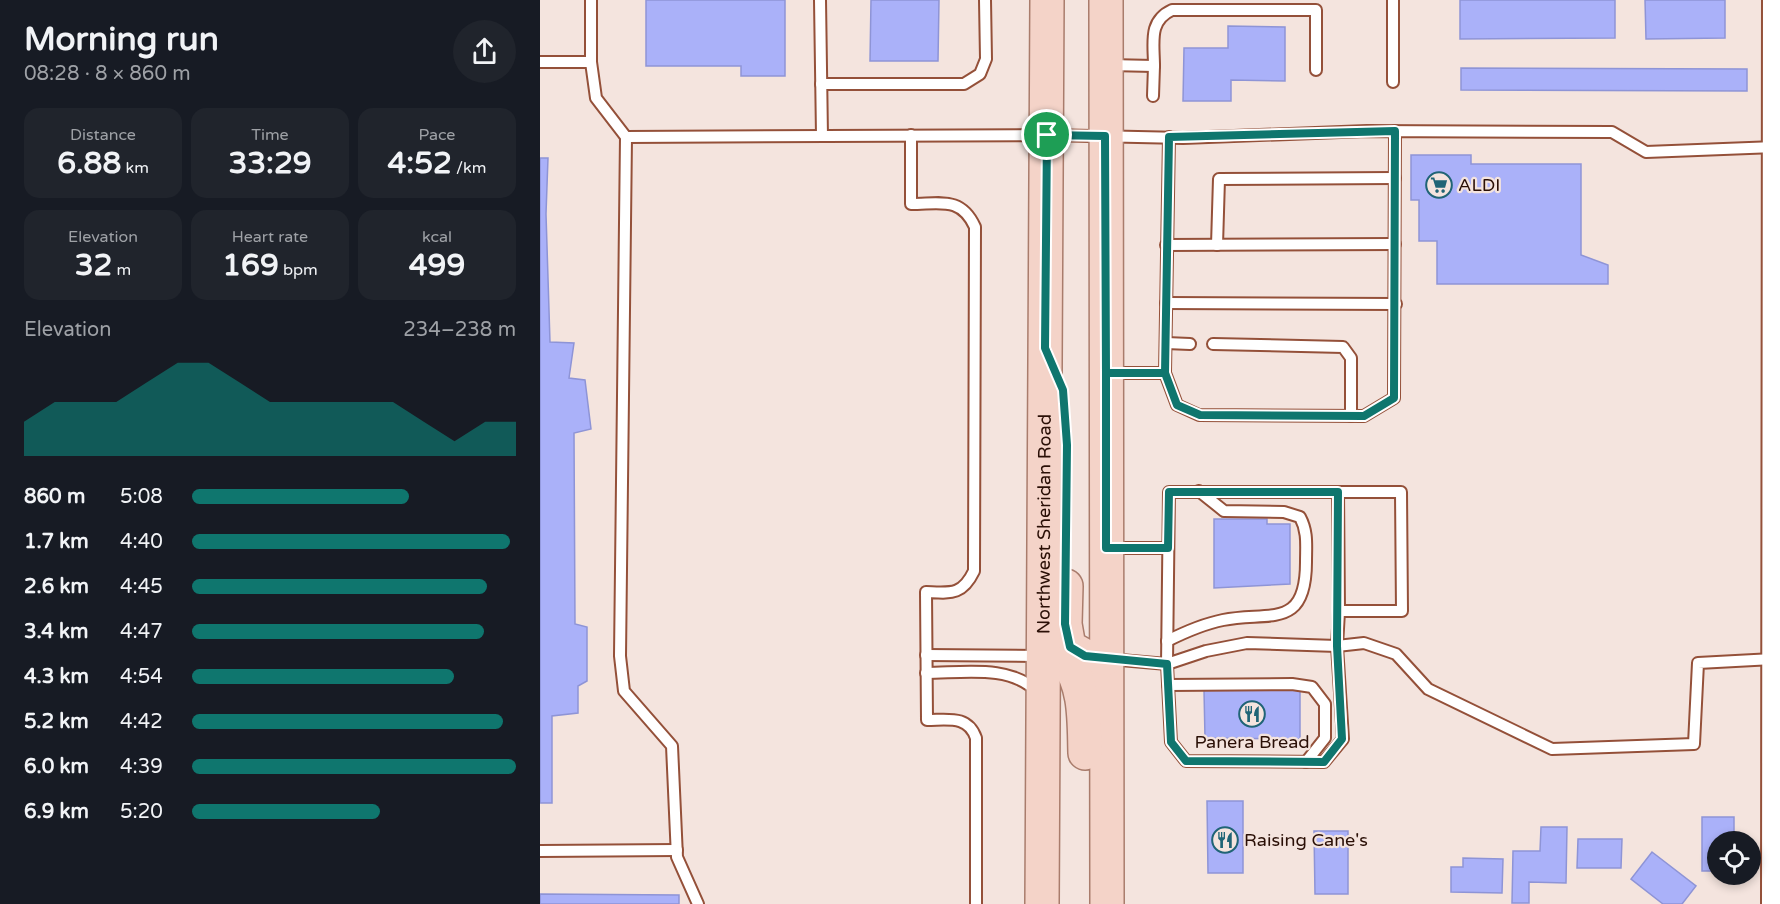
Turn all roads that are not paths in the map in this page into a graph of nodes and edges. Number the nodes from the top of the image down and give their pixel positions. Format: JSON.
{"nodes":[{"id":1,"x":591,"y":0,"type":"edge"},
{"id":2,"x":820,"y":0,"type":"edge"},
{"id":3,"x":985,"y":0,"type":"edge"},
{"id":4,"x":1047,"y":0,"type":"edge"},
{"id":5,"x":1106,"y":0,"type":"edge"},
{"id":6,"x":1393,"y":0,"type":"edge"},
{"id":7,"x":1774,"y":0,"type":"edge"},
{"id":8,"x":540,"y":62,"type":"edge"},
{"id":9,"x":591,"y":62,"type":"junction"},
{"id":10,"x":1105,"y":65,"type":"junction"},
{"id":11,"x":1154,"y":66,"type":"junction"},
{"id":12,"x":1317,"y":70,"type":"dead end"},
{"id":13,"x":1393,"y":82,"type":"dead end"},
{"id":14,"x":821,"y":84,"type":"junction"},
{"id":15,"x":1153,"y":96,"type":"dead end"},
{"id":16,"x":1395,"y":131,"type":"junction"},
{"id":17,"x":911,"y":135,"type":"junction"},
{"id":18,"x":1047,"y":135,"type":"junction"},
{"id":19,"x":822,"y":136,"type":"junction"},
{"id":20,"x":1105,"y":136,"type":"junction"},
{"id":21,"x":1777,"y":136,"type":"edge"},
{"id":22,"x":626,"y":137,"type":"junction"},
{"id":23,"x":1169,"y":137,"type":"junction"},
{"id":24,"x":1395,"y":178,"type":"junction"},
{"id":25,"x":1395,"y":244,"type":"junction"},
{"id":26,"x":1166,"y":245,"type":"junction"},
{"id":27,"x":1217,"y":245,"type":"junction"},
{"id":28,"x":1166,"y":303,"type":"junction"},
{"id":29,"x":1396,"y":304,"type":"junction"},
{"id":30,"x":1166,"y":343,"type":"junction"},
{"id":31,"x":1190,"y":344,"type":"dead end"},
{"id":32,"x":1212,"y":344,"type":"dead end"},
{"id":33,"x":1045,"y":348,"type":"junction"},
{"id":34,"x":1106,"y":373,"type":"junction"},
{"id":35,"x":1165,"y":373,"type":"junction"},
{"id":36,"x":1352,"y":416,"type":"junction"},
{"id":37,"x":1200,"y":491,"type":"junction"},
{"id":38,"x":1338,"y":492,"type":"junction"},
{"id":39,"x":1106,"y":548,"type":"junction"},
{"id":40,"x":1168,"y":548,"type":"junction"},
{"id":41,"x":1339,"y":611,"type":"junction"},
{"id":42,"x":1167,"y":641,"type":"junction"},
{"id":43,"x":1337,"y":646,"type":"junction"},
{"id":44,"x":926,"y":655,"type":"junction"},
{"id":45,"x":1042,"y":656,"type":"junction"},
{"id":46,"x":1107,"y":658,"type":"junction"},
{"id":47,"x":1773,"y":660,"type":"junction"},
{"id":48,"x":1167,"y":664,"type":"junction"},
{"id":49,"x":926,"y":673,"type":"junction"},
{"id":50,"x":1168,"y":685,"type":"junction"},
{"id":51,"x":1043,"y":702,"type":"junction"},
{"id":52,"x":1306,"y":762,"type":"junction"},
{"id":53,"x":1107,"y":842,"type":"junction"},
{"id":54,"x":677,"y":850,"type":"junction"},
{"id":55,"x":540,"y":851,"type":"edge"},
{"id":56,"x":698,"y":904,"type":"edge"},
{"id":57,"x":976,"y":904,"type":"edge"},
{"id":58,"x":1042,"y":904,"type":"edge"},
{"id":59,"x":1107,"y":904,"type":"edge"},
{"id":60,"x":1773,"y":904,"type":"edge"}],
"edges":[{"from":1,"to":9,"type":"lane"},
{"from":2,"to":14,"type":"lane"},
{"from":3,"to":14,"type":"lane"},
{"from":4,"to":18,"type":"main road","name":"Northwest Sheridan Road"},
{"from":5,"to":10,"type":"main road"},
{"from":6,"to":13,"type":"lane"},
{"from":7,"to":21,"type":"street"},
{"from":8,"to":9,"type":"lane"},
{"from":9,"to":22,"type":"lane"},
{"from":10,"to":11,"type":"lane"},
{"from":10,"to":20,"type":"main road"},
{"from":11,"to":12,"type":"lane"},
{"from":11,"to":15,"type":"lane"},
{"from":14,"to":19,"type":"lane"},
{"from":16,"to":21,"type":"lane"},
{"from":16,"to":23,"type":"lane"},
{"from":16,"to":24,"type":"lane"},
{"from":17,"to":18,"type":"lane"},
{"from":17,"to":19,"type":"lane"},
{"from":17,"to":44,"type":"lane"},
{"from":18,"to":20,"type":"lane"},
{"from":18,"to":33,"type":"main road","name":"Northwest Sheridan Road"},
{"from":19,"to":22,"type":"lane"},
{"from":20,"to":23,"type":"lane"},
{"from":20,"to":34,"type":"main road"},
{"from":21,"to":47,"type":"street"},
{"from":22,"to":54,"type":"lane"},
{"from":23,"to":26,"type":"lane"},
{"from":24,"to":25,"type":"lane"},
{"from":24,"to":27,"type":"lane"},
{"from":25,"to":27,"type":"lane"},
{"from":25,"to":29,"type":"lane"},
{"from":26,"to":27,"type":"lane"},
{"from":26,"to":28,"type":"lane"},
{"from":28,"to":29,"type":"lane"},
{"from":28,"to":30,"type":"lane"},
{"from":29,"to":36,"type":"lane"},
{"from":30,"to":31,"type":"lane"},
{"from":30,"to":35,"type":"lane"},
{"from":32,"to":36,"type":"lane"},
{"from":33,"to":45,"type":"main road","name":"Northwest Sheridan Road"},
{"from":33,"to":46,"type":"main road"},
{"from":34,"to":35,"type":"lane"},
{"from":34,"to":39,"type":"main road"},
{"from":35,"to":36,"type":"lane"},
{"from":37,"to":38,"type":"lane"},
{"from":37,"to":40,"type":"lane"},
{"from":37,"to":42,"type":"lane"},
{"from":38,"to":41,"type":"lane"},
{"from":38,"to":41,"type":"lane"},
{"from":39,"to":40,"type":"lane"},
{"from":39,"to":46,"type":"main road"},
{"from":40,"to":42,"type":"lane"},
{"from":41,"to":43,"type":"lane"},
{"from":42,"to":48,"type":"lane"},
{"from":43,"to":47,"type":"lane"},
{"from":43,"to":48,"type":"lane"},
{"from":43,"to":52,"type":"lane"},
{"from":44,"to":45,"type":"lane"},
{"from":44,"to":49,"type":"lane"},
{"from":45,"to":51,"type":"main road","name":"Northwest Sheridan Road"},
{"from":45,"to":53,"type":"main road"},
{"from":46,"to":48,"type":"lane"},
{"from":46,"to":53,"type":"main road"},
{"from":47,"to":60,"type":"street"},
{"from":48,"to":50,"type":"lane"},
{"from":49,"to":51,"type":"lane"},
{"from":49,"to":57,"type":"lane"},
{"from":50,"to":52,"type":"lane"},
{"from":50,"to":52,"type":"lane"},
{"from":51,"to":58,"type":"main road","name":"Northwest Sheridan Road"},
{"from":53,"to":59,"type":"main road"},
{"from":54,"to":55,"type":"lane"},
{"from":54,"to":56,"type":"lane"}]}
